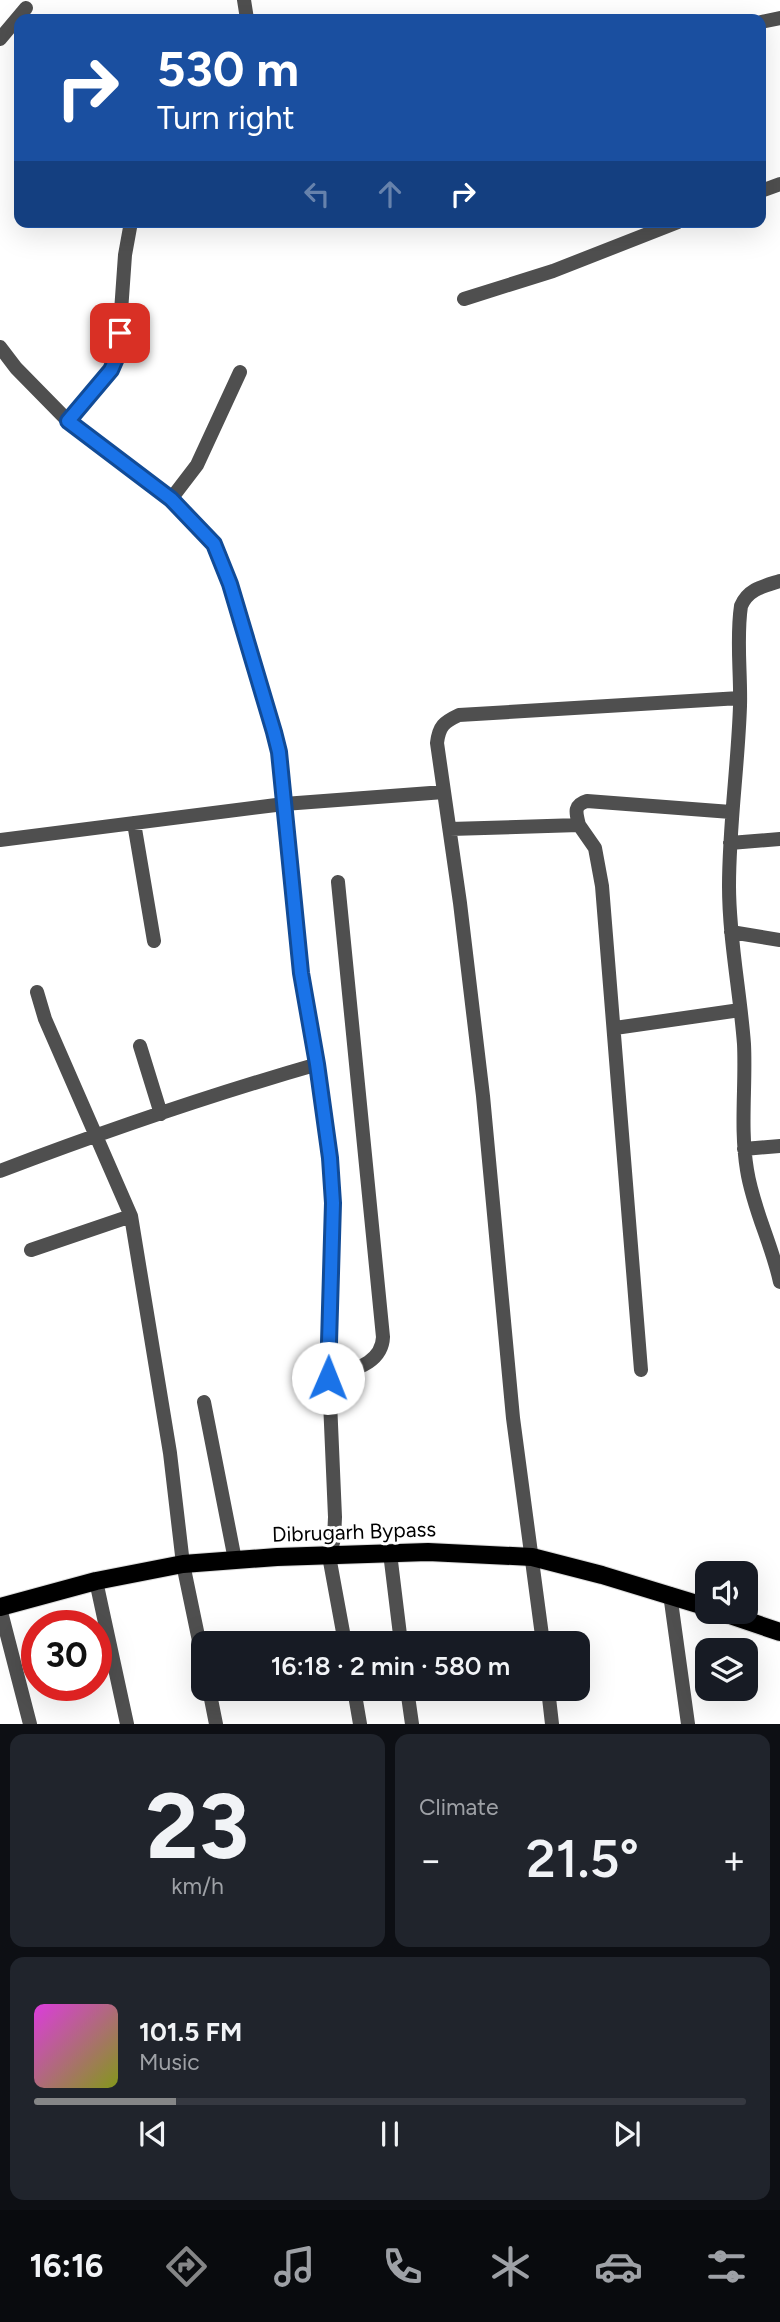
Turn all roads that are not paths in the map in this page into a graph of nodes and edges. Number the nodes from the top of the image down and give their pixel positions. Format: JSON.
{"nodes":[{"id":1,"x":26,"y":8,"type":"dead end"},
{"id":2,"x":21,"y":14,"type":"edge"},
{"id":3,"x":14,"y":22,"type":"edge"},
{"id":4,"x":0,"y":39,"type":"edge"},
{"id":5,"x":130,"y":228,"type":"edge"},
{"id":6,"x":663,"y":228,"type":"edge"},
{"id":7,"x":464,"y":299,"type":"dead end"},
{"id":8,"x":0,"y":347,"type":"edge"},
{"id":9,"x":240,"y":372,"type":"dead end"},
{"id":10,"x":68,"y":421,"type":"junction"},
{"id":11,"x":171,"y":499,"type":"junction"},
{"id":12,"x":780,"y":580,"type":"edge"},
{"id":13,"x":740,"y":698,"type":"junction"},
{"id":14,"x":444,"y":792,"type":"junction"},
{"id":15,"x":284,"y":804,"type":"junction"},
{"id":16,"x":732,"y":812,"type":"junction"},
{"id":17,"x":134,"y":823,"type":"junction"},
{"id":18,"x":579,"y":825,"type":"junction"},
{"id":19,"x":450,"y":829,"type":"junction"},
{"id":20,"x":780,"y":839,"type":"edge"},
{"id":21,"x":0,"y":840,"type":"edge"},
{"id":22,"x":730,"y":843,"type":"junction"},
{"id":23,"x":338,"y":882,"type":"dead end"},
{"id":24,"x":731,"y":932,"type":"junction"},
{"id":25,"x":154,"y":940,"type":"dead end"},
{"id":26,"x":780,"y":940,"type":"edge"},
{"id":27,"x":37,"y":992,"type":"dead end"},
{"id":28,"x":740,"y":1010,"type":"junction"},
{"id":29,"x":614,"y":1028,"type":"junction"},
{"id":30,"x":140,"y":1046,"type":"dead end"},
{"id":31,"x":317,"y":1064,"type":"junction"},
{"id":32,"x":161,"y":1114,"type":"junction"},
{"id":33,"x":96,"y":1135,"type":"junction"},
{"id":34,"x":780,"y":1146,"type":"edge"},
{"id":35,"x":744,"y":1149,"type":"junction"},
{"id":36,"x":0,"y":1171,"type":"edge"},
{"id":37,"x":131,"y":1216,"type":"junction"},
{"id":38,"x":31,"y":1251,"type":"dead end"},
{"id":39,"x":780,"y":1282,"type":"edge"},
{"id":40,"x":641,"y":1370,"type":"dead end"},
{"id":41,"x":328,"y":1378,"type":"junction"},
{"id":42,"x":204,"y":1402,"type":"dead end"},
{"id":43,"x":390,"y":1553,"type":"junction"},
{"id":44,"x":329,"y":1556,"type":"junction"},
{"id":45,"x":532,"y":1557,"type":"junction"},
{"id":46,"x":235,"y":1560,"type":"junction"},
{"id":47,"x":183,"y":1564,"type":"junction"},
{"id":48,"x":96,"y":1581,"type":"junction"},
{"id":49,"x":670,"y":1594,"type":"junction"},
{"id":50,"x":695,"y":1603,"type":"edge"},
{"id":51,"x":0,"y":1608,"type":"edge"},
{"id":52,"x":756,"y":1624,"type":"edge"},
{"id":53,"x":197,"y":1631,"type":"edge"},
{"id":54,"x":343,"y":1631,"type":"edge"},
{"id":55,"x":400,"y":1631,"type":"edge"},
{"id":56,"x":541,"y":1631,"type":"edge"},
{"id":57,"x":780,"y":1632,"type":"edge"},
{"id":58,"x":211,"y":1701,"type":"edge"},
{"id":59,"x":356,"y":1701,"type":"edge"},
{"id":60,"x":409,"y":1701,"type":"edge"},
{"id":61,"x":549,"y":1701,"type":"edge"},
{"id":62,"x":30,"y":1724,"type":"edge"},
{"id":63,"x":127,"y":1724,"type":"edge"},
{"id":64,"x":216,"y":1724,"type":"edge"},
{"id":65,"x":360,"y":1724,"type":"edge"},
{"id":66,"x":412,"y":1724,"type":"edge"},
{"id":67,"x":552,"y":1724,"type":"edge"},
{"id":68,"x":688,"y":1724,"type":"edge"}],
"edges":[{"from":1,"to":2,"type":"street"},
{"from":3,"to":4,"type":"street"},
{"from":5,"to":10,"type":"street"},
{"from":6,"to":7,"type":"street"},
{"from":8,"to":10,"type":"street"},
{"from":9,"to":11,"type":"street"},
{"from":10,"to":11,"type":"street"},
{"from":11,"to":15,"type":"street"},
{"from":12,"to":13,"type":"street"},
{"from":13,"to":14,"type":"street"},
{"from":13,"to":16,"type":"street"},
{"from":14,"to":15,"type":"street"},
{"from":14,"to":19,"type":"street"},
{"from":15,"to":17,"type":"street"},
{"from":15,"to":31,"type":"street"},
{"from":16,"to":18,"type":"street"},
{"from":16,"to":22,"type":"street"},
{"from":17,"to":21,"type":"street"},
{"from":17,"to":25,"type":"street"},
{"from":18,"to":19,"type":"street"},
{"from":18,"to":29,"type":"street"},
{"from":19,"to":45,"type":"street"},
{"from":20,"to":22,"type":"street"},
{"from":22,"to":24,"type":"street"},
{"from":23,"to":41,"type":"street"},
{"from":24,"to":26,"type":"street"},
{"from":24,"to":28,"type":"street"},
{"from":27,"to":33,"type":"street"},
{"from":28,"to":29,"type":"street"},
{"from":28,"to":35,"type":"street"},
{"from":29,"to":40,"type":"street"},
{"from":30,"to":32,"type":"street"},
{"from":31,"to":32,"type":"street"},
{"from":31,"to":41,"type":"street"},
{"from":32,"to":33,"type":"street"},
{"from":33,"to":36,"type":"street"},
{"from":33,"to":37,"type":"street"},
{"from":34,"to":35,"type":"street"},
{"from":35,"to":39,"type":"street"},
{"from":37,"to":38,"type":"street"},
{"from":37,"to":47,"type":"street"},
{"from":41,"to":44,"type":"street"},
{"from":42,"to":46,"type":"street"},
{"from":43,"to":44,"type":"main road","name":"Dibrugarh Bypass"},
{"from":43,"to":45,"type":"main road","name":"Dibrugarh Bypass"},
{"from":43,"to":55,"type":"street"},
{"from":44,"to":46,"type":"main road","name":"Dibrugarh Bypass"},
{"from":44,"to":54,"type":"street"},
{"from":45,"to":49,"type":"main road","name":"Dibrugarh Bypass"},
{"from":45,"to":56,"type":"street"},
{"from":46,"to":47,"type":"main road","name":"Dibrugarh Bypass"},
{"from":47,"to":48,"type":"main road","name":"Dibrugarh Bypass"},
{"from":47,"to":53,"type":"street"},
{"from":48,"to":51,"type":"main road","name":"Dibrugarh Bypass"},
{"from":48,"to":63,"type":"street"},
{"from":49,"to":50,"type":"main road","name":"Dibrugarh Bypass"},
{"from":49,"to":68,"type":"street"},
{"from":51,"to":62,"type":"street"},
{"from":52,"to":57,"type":"main road"},
{"from":58,"to":64,"type":"street"},
{"from":59,"to":65,"type":"street"},
{"from":60,"to":66,"type":"street"},
{"from":61,"to":67,"type":"street"}]}
